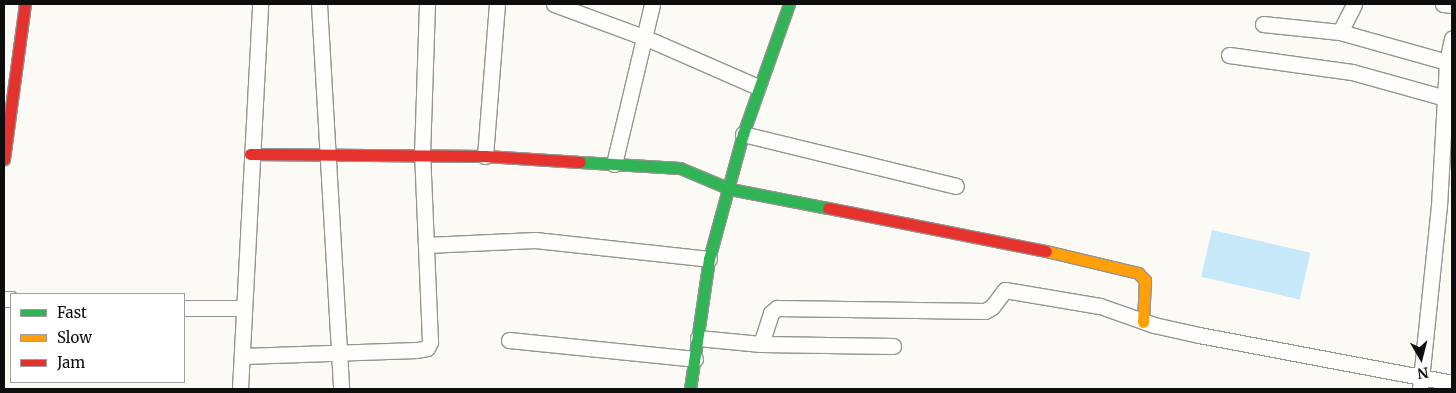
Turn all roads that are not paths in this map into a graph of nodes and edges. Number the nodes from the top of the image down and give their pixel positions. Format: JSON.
{"nodes":[{"id":1,"x":25,"y":4,"type":"edge"},
{"id":2,"x":260,"y":4,"type":"edge"},
{"id":3,"x":318,"y":4,"type":"edge"},
{"id":4,"x":427,"y":4,"type":"edge"},
{"id":5,"x":498,"y":4,"type":"edge"},
{"id":6,"x":554,"y":4,"type":"edge"},
{"id":7,"x":652,"y":4,"type":"edge"},
{"id":8,"x":789,"y":4,"type":"edge"},
{"id":9,"x":1354,"y":4,"type":"edge"},
{"id":10,"x":1443,"y":4,"type":"edge"},
{"id":11,"x":1452,"y":5,"type":"edge"},
{"id":12,"x":1263,"y":24,"type":"dead end"},
{"id":13,"x":1340,"y":32,"type":"junction"},
{"id":14,"x":646,"y":38,"type":"junction"},
{"id":15,"x":1452,"y":39,"type":"edge"},
{"id":16,"x":1229,"y":54,"type":"dead end"},
{"id":17,"x":1447,"y":62,"type":"junction"},
{"id":18,"x":758,"y":87,"type":"junction"},
{"id":19,"x":1445,"y":98,"type":"junction"},
{"id":20,"x":7,"y":122,"type":"edge"},
{"id":21,"x":743,"y":134,"type":"junction"},
{"id":22,"x":250,"y":154,"type":"junction"},
{"id":23,"x":325,"y":154,"type":"junction"},
{"id":24,"x":422,"y":155,"type":"junction"},
{"id":25,"x":484,"y":156,"type":"junction"},
{"id":26,"x":4,"y":159,"type":"edge"},
{"id":27,"x":614,"y":164,"type":"junction"},
{"id":28,"x":956,"y":186,"type":"dead end"},
{"id":29,"x":730,"y":189,"type":"junction"},
{"id":30,"x":426,"y":244,"type":"junction"},
{"id":31,"x":709,"y":259,"type":"junction"},
{"id":32,"x":185,"y":308,"type":"edge"},
{"id":33,"x":243,"y":308,"type":"junction"},
{"id":34,"x":1143,"y":322,"type":"junction"},
{"id":35,"x":698,"y":338,"type":"junction"},
{"id":36,"x":509,"y":340,"type":"dead end"},
{"id":37,"x":761,"y":344,"type":"junction"},
{"id":38,"x":893,"y":346,"type":"dead end"},
{"id":39,"x":339,"y":351,"type":"junction"},
{"id":40,"x":243,"y":356,"type":"junction"},
{"id":41,"x":695,"y":359,"type":"junction"},
{"id":42,"x":1452,"y":383,"type":"edge"},
{"id":43,"x":1421,"y":384,"type":"edge"},
{"id":44,"x":240,"y":389,"type":"edge"},
{"id":45,"x":341,"y":389,"type":"edge"},
{"id":46,"x":690,"y":389,"type":"edge"}],
"edges":[{"from":1,"to":20,"type":"street"},
{"from":2,"to":22,"type":"street"},
{"from":3,"to":23,"type":"street"},
{"from":4,"to":24,"type":"street"},
{"from":5,"to":25,"type":"street"},
{"from":6,"to":14,"type":"street"},
{"from":7,"to":14,"type":"street"},
{"from":8,"to":18,"type":"street"},
{"from":9,"to":13,"type":"street"},
{"from":10,"to":11,"type":"street"},
{"from":12,"to":13,"type":"street"},
{"from":13,"to":17,"type":"street"},
{"from":14,"to":18,"type":"street"},
{"from":14,"to":27,"type":"street"},
{"from":15,"to":17,"type":"street"},
{"from":16,"to":19,"type":"street"},
{"from":17,"to":19,"type":"street"},
{"from":18,"to":21,"type":"street"},
{"from":19,"to":43,"type":"street"},
{"from":20,"to":26,"type":"street"},
{"from":21,"to":28,"type":"street"},
{"from":21,"to":29,"type":"street"},
{"from":22,"to":23,"type":"street"},
{"from":22,"to":33,"type":"street"},
{"from":23,"to":24,"type":"street"},
{"from":23,"to":39,"type":"street"},
{"from":24,"to":25,"type":"street"},
{"from":24,"to":30,"type":"street"},
{"from":25,"to":27,"type":"street"},
{"from":27,"to":29,"type":"street"},
{"from":29,"to":31,"type":"street"},
{"from":29,"to":34,"type":"street"},
{"from":30,"to":31,"type":"street"},
{"from":30,"to":39,"type":"street"},
{"from":31,"to":35,"type":"street"},
{"from":32,"to":33,"type":"street"},
{"from":33,"to":40,"type":"street"},
{"from":34,"to":37,"type":"street"},
{"from":34,"to":43,"type":"street"},
{"from":35,"to":37,"type":"street"},
{"from":35,"to":41,"type":"street"},
{"from":36,"to":41,"type":"street"},
{"from":37,"to":38,"type":"street"},
{"from":39,"to":40,"type":"street"},
{"from":39,"to":45,"type":"street"},
{"from":40,"to":44,"type":"street"},
{"from":41,"to":46,"type":"street"},
{"from":42,"to":43,"type":"street"}]}
